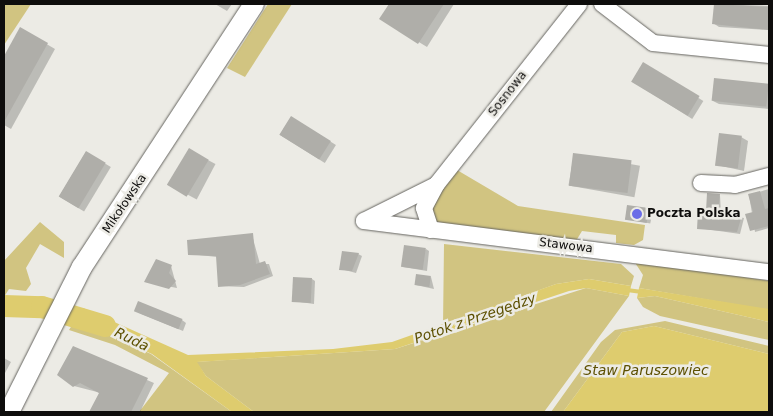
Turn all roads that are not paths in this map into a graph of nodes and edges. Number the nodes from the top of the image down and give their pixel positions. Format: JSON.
{"nodes":[{"id":1,"x":254,"y":4,"type":"edge"},
{"id":2,"x":579,"y":4,"type":"edge"},
{"id":3,"x":602,"y":4,"type":"edge"},
{"id":4,"x":769,"y":55,"type":"edge"},
{"id":5,"x":769,"y":176,"type":"edge"},
{"id":6,"x":701,"y":184,"type":"dead end"},
{"id":7,"x":422,"y":200,"type":"junction"},
{"id":8,"x":404,"y":226,"type":"junction"},
{"id":9,"x":432,"y":230,"type":"junction"},
{"id":10,"x":769,"y":272,"type":"edge"},
{"id":11,"x":9,"y":412,"type":"edge"}],
"edges":[{"from":1,"to":11,"type":"main road","name":"Mikołowska"},
{"from":2,"to":7,"type":"street","name":"Sosnowa"},
{"from":3,"to":4,"type":"street"},
{"from":5,"to":6,"type":"street"},
{"from":7,"to":8,"type":"street","name":"Sosnowa"},
{"from":7,"to":8,"type":"street","name":"Stawowa"},
{"from":7,"to":9,"type":"street"},
{"from":8,"to":9,"type":"street","name":"Stawowa"},
{"from":9,"to":10,"type":"street","name":"Stawowa"}]}
